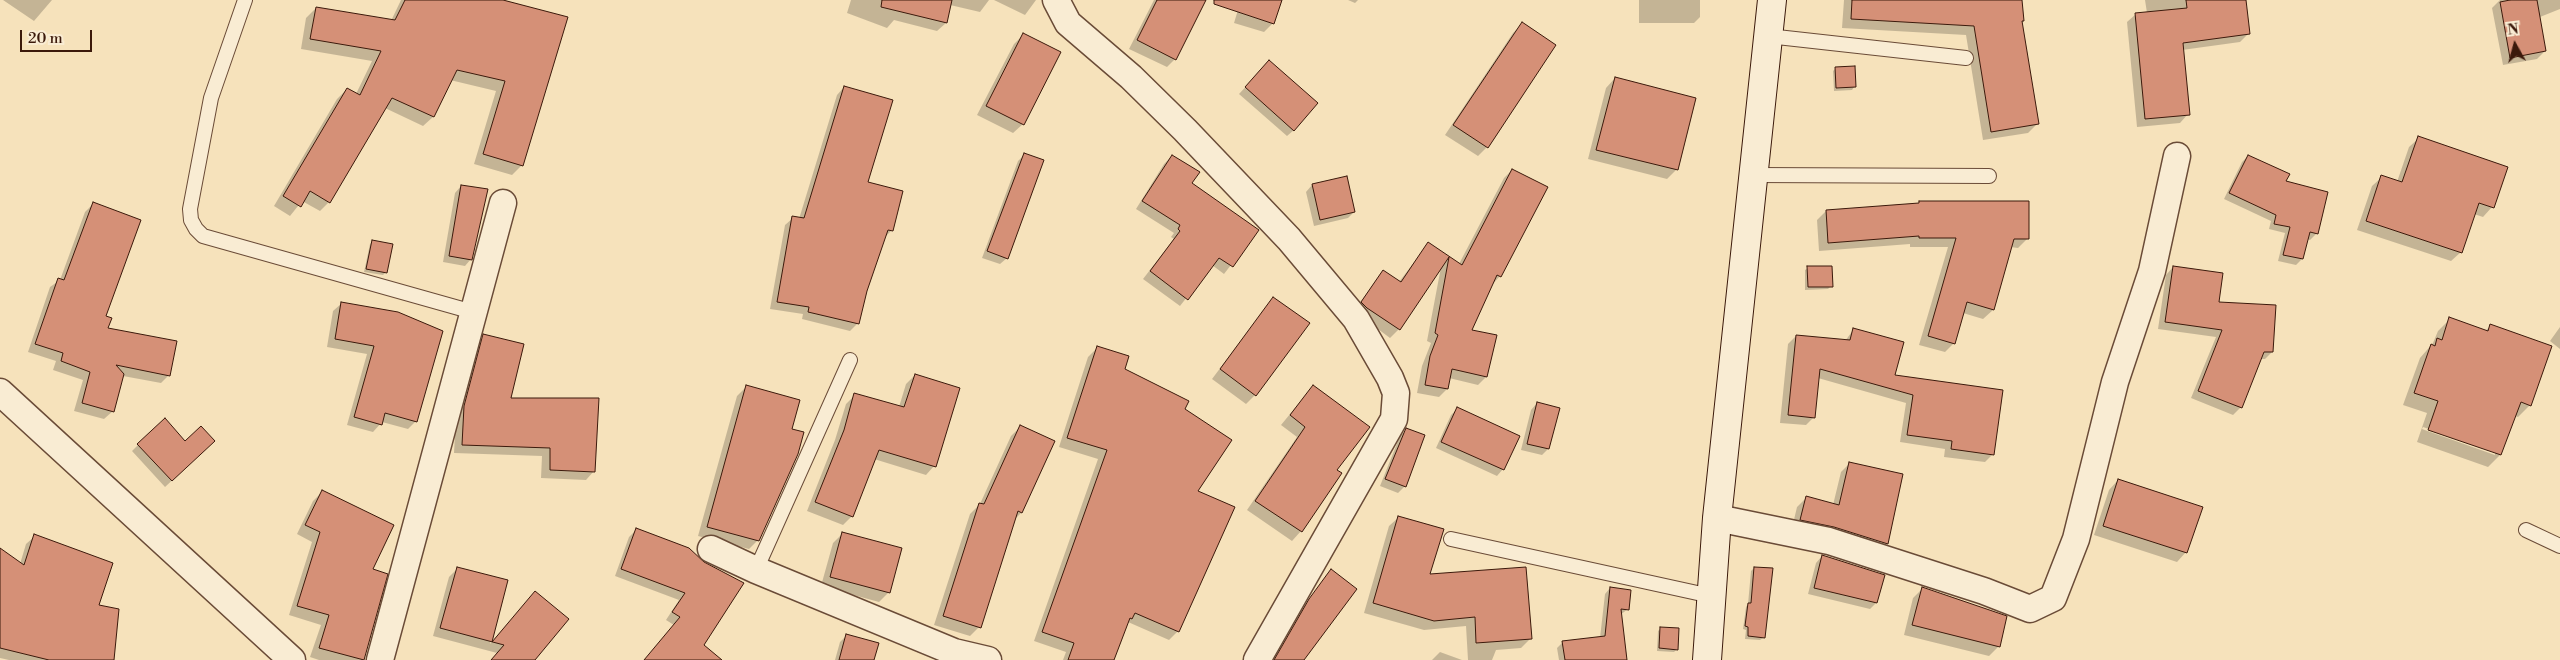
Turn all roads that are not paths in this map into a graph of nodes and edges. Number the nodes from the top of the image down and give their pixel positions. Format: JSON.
{"nodes":[{"id":1,"x":245,"y":0,"type":"edge"},
{"id":2,"x":1056,"y":0,"type":"edge"},
{"id":3,"x":1772,"y":0,"type":"edge"},
{"id":4,"x":1768,"y":36,"type":"junction"},
{"id":5,"x":1966,"y":58,"type":"dead end"},
{"id":6,"x":2177,"y":156,"type":"dead end"},
{"id":7,"x":1753,"y":175,"type":"junction"},
{"id":8,"x":1989,"y":176,"type":"dead end"},
{"id":9,"x":503,"y":202,"type":"dead end"},
{"id":10,"x":473,"y":312,"type":"junction"},
{"id":11,"x":850,"y":360,"type":"dead end"},
{"id":12,"x":0,"y":392,"type":"edge"},
{"id":13,"x":1717,"y":518,"type":"junction"},
{"id":14,"x":2526,"y":530,"type":"dead end"},
{"id":15,"x":1451,"y":539,"type":"dead end"},
{"id":16,"x":2560,"y":546,"type":"edge"},
{"id":17,"x":712,"y":549,"type":"dead end"},
{"id":18,"x":756,"y":570,"type":"junction"},
{"id":19,"x":1711,"y":596,"type":"junction"},
{"id":20,"x":292,"y":660,"type":"edge"},
{"id":21,"x":380,"y":660,"type":"edge"},
{"id":22,"x":988,"y":660,"type":"edge"},
{"id":23,"x":1257,"y":660,"type":"edge"},
{"id":24,"x":1707,"y":660,"type":"edge"}],
"edges":[{"from":1,"to":10,"type":"lane"},
{"from":2,"to":23,"type":"street"},
{"from":3,"to":4,"type":"main road"},
{"from":4,"to":5,"type":"lane"},
{"from":4,"to":7,"type":"main road"},
{"from":6,"to":13,"type":"street"},
{"from":7,"to":8,"type":"lane"},
{"from":7,"to":13,"type":"main road"},
{"from":9,"to":10,"type":"street"},
{"from":10,"to":21,"type":"street"},
{"from":11,"to":18,"type":"lane"},
{"from":12,"to":20,"type":"street"},
{"from":13,"to":19,"type":"main road"},
{"from":14,"to":16,"type":"lane"},
{"from":15,"to":19,"type":"lane"},
{"from":17,"to":18,"type":"street"},
{"from":18,"to":22,"type":"street"},
{"from":19,"to":24,"type":"main road"}]}
